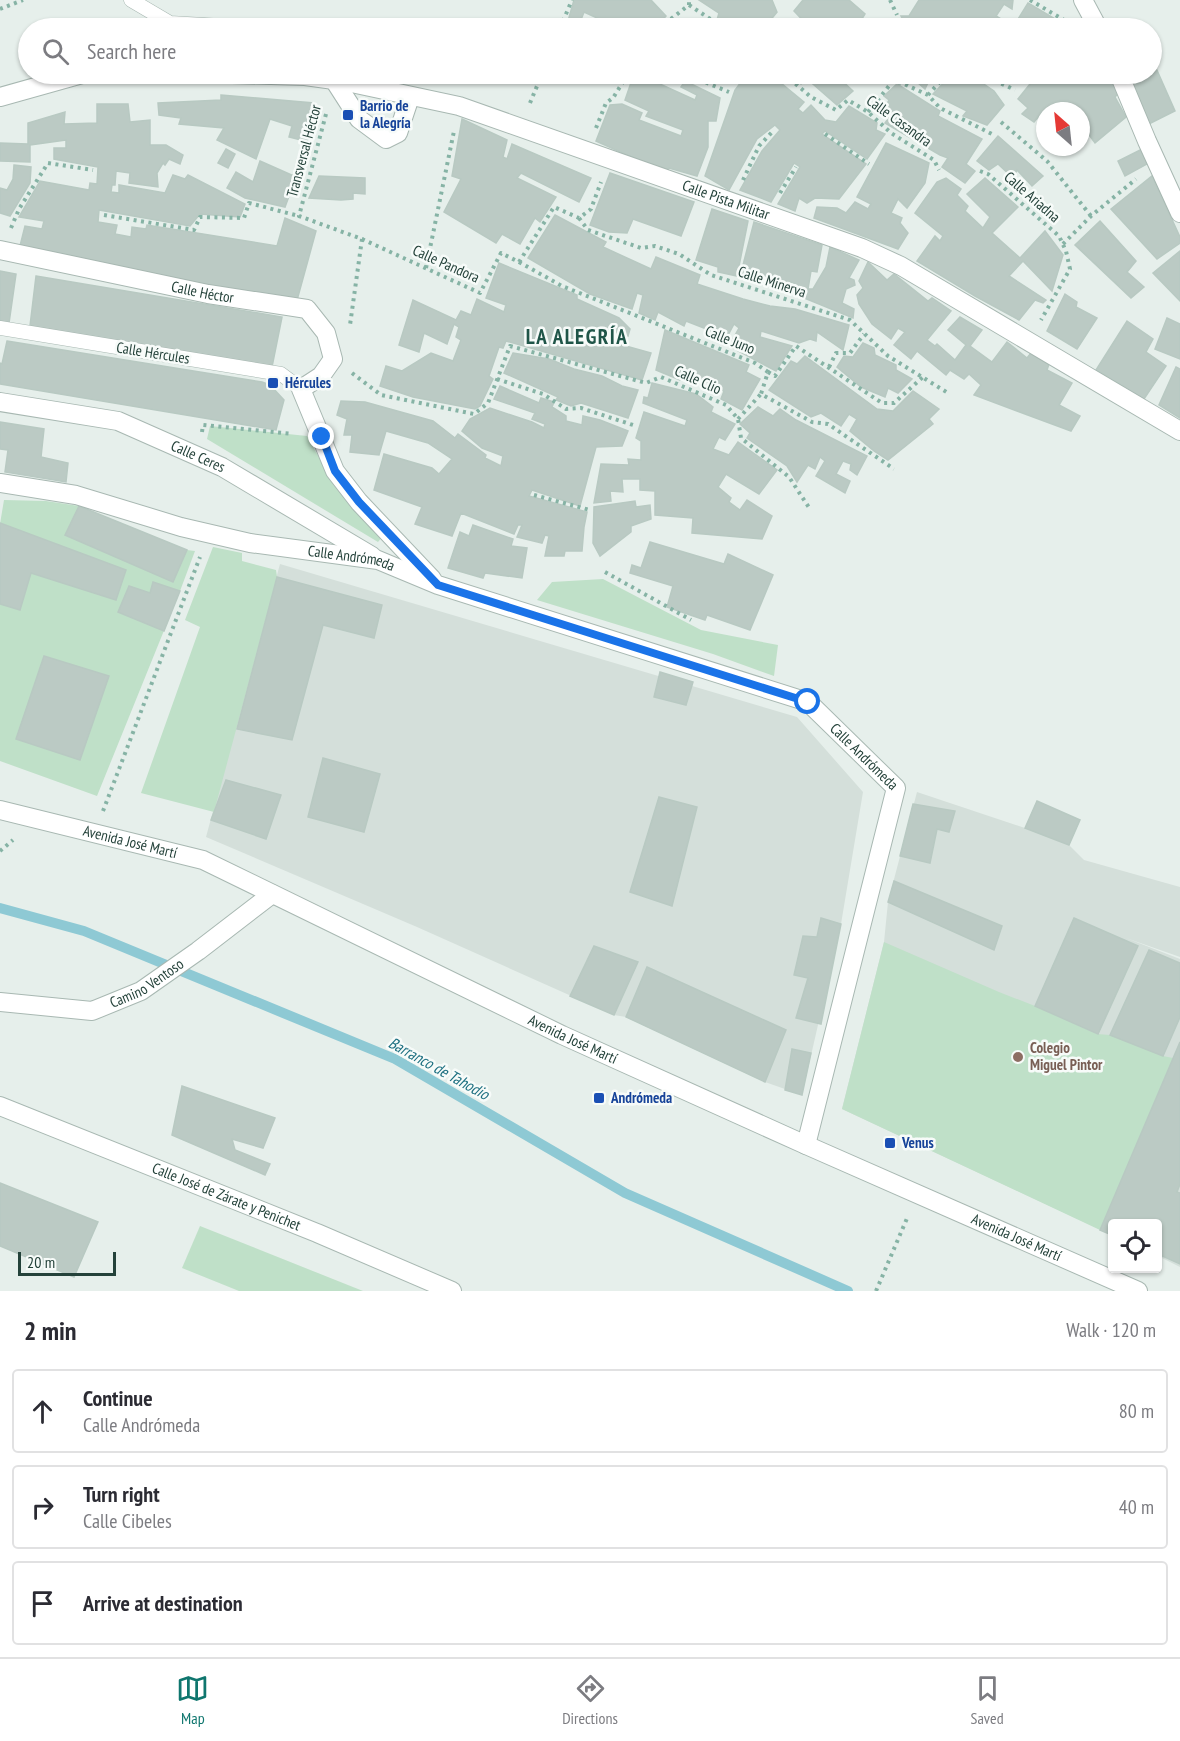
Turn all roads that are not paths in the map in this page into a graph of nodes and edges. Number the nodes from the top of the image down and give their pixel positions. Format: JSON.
{"nodes":[{"id":1,"x":131,"y":0,"type":"edge"},
{"id":2,"x":1083,"y":0,"type":"edge"},
{"id":3,"x":162,"y":18,"type":"edge"},
{"id":4,"x":1093,"y":18,"type":"edge"},
{"id":5,"x":46,"y":84,"type":"edge"},
{"id":6,"x":336,"y":84,"type":"edge"},
{"id":7,"x":356,"y":84,"type":"edge"},
{"id":8,"x":1123,"y":84,"type":"edge"},
{"id":9,"x":0,"y":97,"type":"edge"},
{"id":10,"x":410,"y":97,"type":"junction"},
{"id":11,"x":1180,"y":213,"type":"edge"},
{"id":12,"x":0,"y":250,"type":"edge"},
{"id":13,"x":0,"y":328,"type":"edge"},
{"id":14,"x":301,"y":388,"type":"junction"},
{"id":15,"x":0,"y":402,"type":"edge"},
{"id":16,"x":1180,"y":431,"type":"edge"},
{"id":17,"x":0,"y":483,"type":"edge"},
{"id":18,"x":378,"y":560,"type":"junction"},
{"id":19,"x":438,"y":585,"type":"junction"},
{"id":20,"x":0,"y":810,"type":"edge"},
{"id":21,"x":272,"y":894,"type":"junction"},
{"id":22,"x":0,"y":1002,"type":"edge"},
{"id":23,"x":0,"y":1106,"type":"edge"},
{"id":24,"x":806,"y":1145,"type":"junction"},
{"id":25,"x":452,"y":1291,"type":"edge"},
{"id":26,"x":1138,"y":1291,"type":"edge"}],
"edges":[{"from":1,"to":3,"type":"lane"},
{"from":2,"to":4,"type":"street"},
{"from":5,"to":9,"type":"street"},
{"from":6,"to":10,"type":"street"},
{"from":7,"to":10,"type":"street","name":"Calle Pista Militar"},
{"from":8,"to":11,"type":"street"},
{"from":10,"to":16,"type":"street","name":"Calle Pista Militar"},
{"from":12,"to":14,"type":"street","name":"Calle Héctor"},
{"from":13,"to":14,"type":"lane","name":"Calle Hércules"},
{"from":14,"to":19,"type":"street"},
{"from":15,"to":18,"type":"street","name":"Calle Ceres"},
{"from":17,"to":18,"type":"street","name":"Calle Andrómeda"},
{"from":18,"to":19,"type":"street","name":"Calle Andrómeda"},
{"from":19,"to":24,"type":"street","name":"Calle Andrómeda"},
{"from":20,"to":21,"type":"street","name":"Avenida José Martí"},
{"from":21,"to":22,"type":"street","name":"Camino Ventoso"},
{"from":21,"to":24,"type":"street","name":"Avenida José Martí"},
{"from":23,"to":25,"type":"street","name":"Calle José de Zárate y Penichet"},
{"from":24,"to":26,"type":"street","name":"Avenida José Martí"}]}
